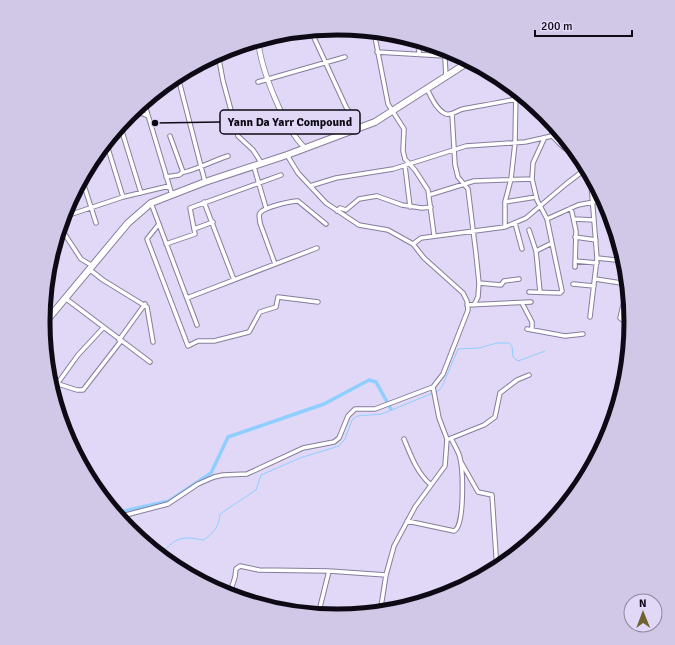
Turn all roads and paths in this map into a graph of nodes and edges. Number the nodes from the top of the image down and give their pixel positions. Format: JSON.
{"nodes":[{"id":1,"x":314,"y":36,"type":"edge"},
{"id":2,"x":375,"y":37,"type":"edge"},
{"id":3,"x":259,"y":46,"type":"edge"},
{"id":4,"x":419,"y":47,"type":"edge"},
{"id":5,"x":377,"y":52,"type":"junction"},
{"id":6,"x":419,"y":54,"type":"junction"},
{"id":7,"x":445,"y":56,"type":"joint"},
{"id":8,"x":344,"y":57,"type":"dead end"},
{"id":9,"x":219,"y":61,"type":"edge"},
{"id":10,"x":326,"y":63,"type":"junction"},
{"id":11,"x":464,"y":65,"type":"edge"},
{"id":12,"x":446,"y":77,"type":"junction"},
{"id":13,"x":268,"y":79,"type":"junction"},
{"id":14,"x":179,"y":82,"type":"edge"},
{"id":15,"x":258,"y":82,"type":"dead end"},
{"id":16,"x":427,"y":89,"type":"junction"},
{"id":17,"x":516,"y":99,"type":"joint"},
{"id":18,"x":146,"y":108,"type":"edge"},
{"id":19,"x":392,"y":112,"type":"junction"},
{"id":20,"x":140,"y":113,"type":"edge"},
{"id":21,"x":452,"y":114,"type":"junction"},
{"id":22,"x":148,"y":116,"type":"junction"},
{"id":23,"x":360,"y":128,"type":"junction"},
{"id":24,"x":552,"y":131,"type":"edge"},
{"id":25,"x":122,"y":132,"type":"edge"},
{"id":26,"x":170,"y":136,"type":"dead end"},
{"id":27,"x":552,"y":136,"type":"junction"},
{"id":28,"x":544,"y":139,"type":"junction"},
{"id":29,"x":515,"y":143,"type":"junction"},
{"id":30,"x":108,"y":148,"type":"edge"},
{"id":31,"x":305,"y":148,"type":"junction"},
{"id":32,"x":454,"y":149,"type":"junction"},
{"id":33,"x":568,"y":150,"type":"edge"},
{"id":34,"x":228,"y":156,"type":"dead end"},
{"id":35,"x":287,"y":156,"type":"junction"},
{"id":36,"x":262,"y":164,"type":"junction"},
{"id":37,"x":201,"y":165,"type":"junction"},
{"id":38,"x":407,"y":165,"type":"junction"},
{"id":39,"x":254,"y":167,"type":"junction"},
{"id":40,"x":183,"y":172,"type":"junction"},
{"id":41,"x":582,"y":172,"type":"edge"},
{"id":42,"x":281,"y":175,"type":"dead end"},
{"id":43,"x":166,"y":177,"type":"junction"},
{"id":44,"x":511,"y":179,"type":"junction"},
{"id":45,"x":532,"y":179,"type":"junction"},
{"id":46,"x":205,"y":182,"type":"junction"},
{"id":47,"x":259,"y":182,"type":"junction"},
{"id":48,"x":465,"y":185,"type":"junction"},
{"id":49,"x":169,"y":186,"type":"junction"},
{"id":50,"x":310,"y":186,"type":"junction"},
{"id":51,"x":84,"y":187,"type":"edge"},
{"id":52,"x":592,"y":190,"type":"edge"},
{"id":53,"x":142,"y":193,"type":"junction"},
{"id":54,"x":172,"y":195,"type":"junction"},
{"id":55,"x":429,"y":195,"type":"junction"},
{"id":56,"x":123,"y":197,"type":"junction"},
{"id":57,"x":536,"y":197,"type":"junction"},
{"id":58,"x":598,"y":201,"type":"edge"},
{"id":59,"x":204,"y":202,"type":"junction"},
{"id":60,"x":505,"y":202,"type":"junction"},
{"id":61,"x":593,"y":202,"type":"junction"},
{"id":62,"x":151,"y":203,"type":"junction"},
{"id":63,"x":540,"y":206,"type":"junction"},
{"id":64,"x":410,"y":207,"type":"junction"},
{"id":65,"x":431,"y":207,"type":"junction"},
{"id":66,"x":91,"y":208,"type":"junction"},
{"id":67,"x":266,"y":208,"type":"junction"},
{"id":68,"x":571,"y":208,"type":"junction"},
{"id":69,"x":337,"y":211,"type":"junction"},
{"id":70,"x":71,"y":214,"type":"edge"},
{"id":71,"x":547,"y":219,"type":"junction"},
{"id":72,"x":574,"y":219,"type":"junction"},
{"id":73,"x":594,"y":220,"type":"junction"},
{"id":74,"x":96,"y":222,"type":"dead end"},
{"id":75,"x":213,"y":222,"type":"junction"},
{"id":76,"x":515,"y":223,"type":"junction"},
{"id":77,"x":159,"y":224,"type":"junction"},
{"id":78,"x":326,"y":224,"type":"dead end"},
{"id":79,"x":505,"y":227,"type":"junction"},
{"id":80,"x":194,"y":229,"type":"junction"},
{"id":81,"x":473,"y":230,"type":"junction"},
{"id":82,"x":529,"y":230,"type":"dead end"},
{"id":83,"x":64,"y":233,"type":"edge"},
{"id":84,"x":434,"y":235,"type":"junction"},
{"id":85,"x":576,"y":237,"type":"junction"},
{"id":86,"x":596,"y":240,"type":"junction"},
{"id":87,"x":552,"y":243,"type":"junction"},
{"id":88,"x":166,"y":244,"type":"junction"},
{"id":89,"x":413,"y":244,"type":"junction"},
{"id":90,"x":317,"y":248,"type":"dead end"},
{"id":91,"x":522,"y":249,"type":"dead end"},
{"id":92,"x":536,"y":251,"type":"junction"},
{"id":93,"x":597,"y":258,"type":"junction"},
{"id":94,"x":618,"y":260,"type":"edge"},
{"id":95,"x":575,"y":261,"type":"junction"},
{"id":96,"x":597,"y":263,"type":"junction"},
{"id":97,"x":275,"y":264,"type":"junction"},
{"id":98,"x":90,"y":267,"type":"junction"},
{"id":99,"x":575,"y":267,"type":"dead end"},
{"id":100,"x":519,"y":279,"type":"dead end"},
{"id":101,"x":595,"y":279,"type":"junction"},
{"id":102,"x":234,"y":280,"type":"junction"},
{"id":103,"x":479,"y":283,"type":"junction"},
{"id":104,"x":623,"y":283,"type":"edge"},
{"id":105,"x":573,"y":284,"type":"dead end"},
{"id":106,"x":594,"y":286,"type":"junction"},
{"id":107,"x":529,"y":292,"type":"dead end"},
{"id":108,"x":540,"y":292,"type":"junction"},
{"id":109,"x":65,"y":298,"type":"junction"},
{"id":110,"x":187,"y":298,"type":"junction"},
{"id":111,"x":318,"y":302,"type":"dead end"},
{"id":112,"x":532,"y":302,"type":"dead end"},
{"id":113,"x":522,"y":303,"type":"junction"},
{"id":114,"x":145,"y":304,"type":"junction"},
{"id":115,"x":467,"y":305,"type":"junction"},
{"id":116,"x":474,"y":305,"type":"junction"},
{"id":117,"x":624,"y":305,"type":"edge"},
{"id":118,"x":50,"y":316,"type":"edge"},
{"id":119,"x":590,"y":317,"type":"dead end"},
{"id":120,"x":625,"y":322,"type":"edge"},
{"id":121,"x":196,"y":325,"type":"dead end"},
{"id":122,"x":103,"y":328,"type":"junction"},
{"id":123,"x":527,"y":328,"type":"dead end"},
{"id":124,"x":532,"y":329,"type":"junction"},
{"id":125,"x":583,"y":334,"type":"dead end"},
{"id":126,"x":120,"y":341,"type":"junction"},
{"id":127,"x":152,"y":342,"type":"dead end"},
{"id":128,"x":150,"y":362,"type":"dead end"},
{"id":129,"x":529,"y":375,"type":"dead end"},
{"id":130,"x":57,"y":384,"type":"joint"},
{"id":131,"x":433,"y":388,"type":"junction"},
{"id":132,"x":404,"y":439,"type":"dead end"},
{"id":133,"x":449,"y":439,"type":"junction"},
{"id":134,"x":461,"y":461,"type":"junction"},
{"id":135,"x":431,"y":485,"type":"junction"},
{"id":136,"x":125,"y":516,"type":"edge"},
{"id":137,"x":407,"y":521,"type":"junction"},
{"id":138,"x":496,"y":562,"type":"edge"},
{"id":139,"x":329,"y":571,"type":"junction"},
{"id":140,"x":386,"y":575,"type":"junction"},
{"id":141,"x":231,"y":590,"type":"edge"},
{"id":142,"x":381,"y":607,"type":"edge"},
{"id":143,"x":319,"y":609,"type":"edge"}],
"edges":[{"from":1,"to":10,"type":"street"},
{"from":2,"to":5,"type":"street"},
{"from":3,"to":13,"type":"street"},
{"from":4,"to":6,"type":"street"},
{"from":5,"to":6,"type":"street"},
{"from":5,"to":19,"type":"street"},
{"from":6,"to":7,"type":"street"},
{"from":7,"to":12,"type":"street"},
{"from":8,"to":10,"type":"street"},
{"from":9,"to":36,"type":"street"},
{"from":10,"to":13,"type":"street"},
{"from":10,"to":23,"type":"street"},
{"from":11,"to":12,"type":"highway"},
{"from":12,"to":16,"type":"highway"},
{"from":13,"to":15,"type":"street"},
{"from":13,"to":31,"type":"street"},
{"from":14,"to":37,"type":"street"},
{"from":16,"to":19,"type":"highway"},
{"from":16,"to":21,"type":"street"},
{"from":17,"to":21,"type":"street"},
{"from":17,"to":29,"type":"street"},
{"from":18,"to":22,"type":"street"},
{"from":19,"to":23,"type":"highway"},
{"from":19,"to":38,"type":"street"},
{"from":20,"to":22,"type":"street"},
{"from":21,"to":32,"type":"street"},
{"from":22,"to":43,"type":"street"},
{"from":23,"to":31,"type":"highway"},
{"from":24,"to":27,"type":"street"},
{"from":25,"to":53,"type":"street"},
{"from":26,"to":40,"type":"street"},
{"from":27,"to":28,"type":"street"},
{"from":27,"to":33,"type":"street"},
{"from":28,"to":29,"type":"street"},
{"from":28,"to":45,"type":"street"},
{"from":29,"to":32,"type":"street"},
{"from":29,"to":44,"type":"street"},
{"from":30,"to":56,"type":"street"},
{"from":31,"to":35,"type":"highway"},
{"from":32,"to":38,"type":"street"},
{"from":32,"to":48,"type":"street"},
{"from":34,"to":37,"type":"street"},
{"from":35,"to":36,"type":"highway"},
{"from":35,"to":50,"type":"street"},
{"from":36,"to":39,"type":"highway"},
{"from":37,"to":40,"type":"street"},
{"from":37,"to":46,"type":"street"},
{"from":38,"to":50,"type":"street"},
{"from":38,"to":55,"type":"street"},
{"from":38,"to":64,"type":"street"},
{"from":39,"to":46,"type":"highway"},
{"from":39,"to":47,"type":"street"},
{"from":40,"to":43,"type":"street"},
{"from":41,"to":63,"type":"street"},
{"from":42,"to":47,"type":"street"},
{"from":43,"to":49,"type":"street"},
{"from":44,"to":45,"type":"street"},
{"from":44,"to":48,"type":"street"},
{"from":44,"to":60,"type":"street"},
{"from":45,"to":57,"type":"street"},
{"from":46,"to":54,"type":"highway"},
{"from":47,"to":59,"type":"street"},
{"from":47,"to":67,"type":"street"},
{"from":48,"to":55,"type":"street"},
{"from":48,"to":81,"type":"street"},
{"from":49,"to":53,"type":"street"},
{"from":49,"to":54,"type":"street"},
{"from":50,"to":69,"type":"street"},
{"from":51,"to":66,"type":"street"},
{"from":52,"to":61,"type":"street"},
{"from":53,"to":56,"type":"street"},
{"from":54,"to":62,"type":"highway"},
{"from":55,"to":65,"type":"street"},
{"from":56,"to":66,"type":"street"},
{"from":57,"to":60,"type":"street"},
{"from":57,"to":63,"type":"street"},
{"from":58,"to":61,"type":"street"},
{"from":59,"to":75,"type":"street"},
{"from":59,"to":80,"type":"street"},
{"from":60,"to":79,"type":"street"},
{"from":61,"to":68,"type":"street"},
{"from":61,"to":73,"type":"street"},
{"from":62,"to":77,"type":"street"},
{"from":62,"to":98,"type":"highway"},
{"from":63,"to":71,"type":"street"},
{"from":63,"to":76,"type":"street"},
{"from":64,"to":65,"type":"street"},
{"from":64,"to":69,"type":"street"},
{"from":65,"to":84,"type":"street"},
{"from":66,"to":70,"type":"street"},
{"from":66,"to":74,"type":"street"},
{"from":67,"to":78,"type":"street"},
{"from":67,"to":97,"type":"street"},
{"from":68,"to":71,"type":"street"},
{"from":68,"to":72,"type":"street"},
{"from":69,"to":89,"type":"street"},
{"from":71,"to":87,"type":"street"},
{"from":72,"to":73,"type":"street"},
{"from":72,"to":85,"type":"street"},
{"from":73,"to":86,"type":"street"},
{"from":75,"to":80,"type":"street"},
{"from":75,"to":102,"type":"street"},
{"from":76,"to":79,"type":"street"},
{"from":76,"to":91,"type":"street"},
{"from":77,"to":88,"type":"street"},
{"from":77,"to":111,"type":"street"},
{"from":79,"to":81,"type":"street"},
{"from":80,"to":88,"type":"street"},
{"from":81,"to":84,"type":"street"},
{"from":81,"to":103,"type":"street"},
{"from":82,"to":92,"type":"street"},
{"from":83,"to":98,"type":"street"},
{"from":84,"to":89,"type":"street"},
{"from":85,"to":86,"type":"street"},
{"from":85,"to":95,"type":"street"},
{"from":86,"to":93,"type":"street"},
{"from":87,"to":92,"type":"street"},
{"from":87,"to":108,"type":"street"},
{"from":88,"to":110,"type":"street"},
{"from":89,"to":115,"type":"street"},
{"from":90,"to":97,"type":"street"},
{"from":92,"to":108,"type":"street"},
{"from":93,"to":94,"type":"street"},
{"from":93,"to":96,"type":"street"},
{"from":95,"to":96,"type":"street"},
{"from":95,"to":99,"type":"street"},
{"from":96,"to":101,"type":"street"},
{"from":97,"to":102,"type":"street"},
{"from":98,"to":109,"type":"highway"},
{"from":98,"to":114,"type":"street"},
{"from":100,"to":103,"type":"street"},
{"from":101,"to":104,"type":"street"},
{"from":101,"to":106,"type":"street"},
{"from":102,"to":110,"type":"street"},
{"from":103,"to":116,"type":"street"},
{"from":105,"to":106,"type":"street"},
{"from":106,"to":119,"type":"street"},
{"from":107,"to":108,"type":"street"},
{"from":109,"to":118,"type":"highway"},
{"from":109,"to":122,"type":"street"},
{"from":110,"to":121,"type":"street"},
{"from":112,"to":113,"type":"street"},
{"from":113,"to":116,"type":"street"},
{"from":113,"to":124,"type":"street"},
{"from":114,"to":126,"type":"street"},
{"from":114,"to":127,"type":"street"},
{"from":115,"to":116,"type":"street"},
{"from":115,"to":131,"type":"street"},
{"from":117,"to":120,"type":"street"},
{"from":122,"to":126,"type":"street"},
{"from":122,"to":130,"type":"street"},
{"from":123,"to":124,"type":"street"},
{"from":124,"to":125,"type":"street"},
{"from":126,"to":128,"type":"street"},
{"from":126,"to":130,"type":"street"},
{"from":129,"to":133,"type":"street"},
{"from":131,"to":133,"type":"street"},
{"from":131,"to":136,"type":"street"},
{"from":132,"to":135,"type":"street"},
{"from":133,"to":134,"type":"street"},
{"from":133,"to":135,"type":"street"},
{"from":134,"to":137,"type":"street"},
{"from":134,"to":138,"type":"street"},
{"from":135,"to":137,"type":"street"},
{"from":137,"to":140,"type":"street"},
{"from":139,"to":140,"type":"street"},
{"from":139,"to":141,"type":"street"},
{"from":139,"to":143,"type":"street"},
{"from":140,"to":142,"type":"street"}]}
